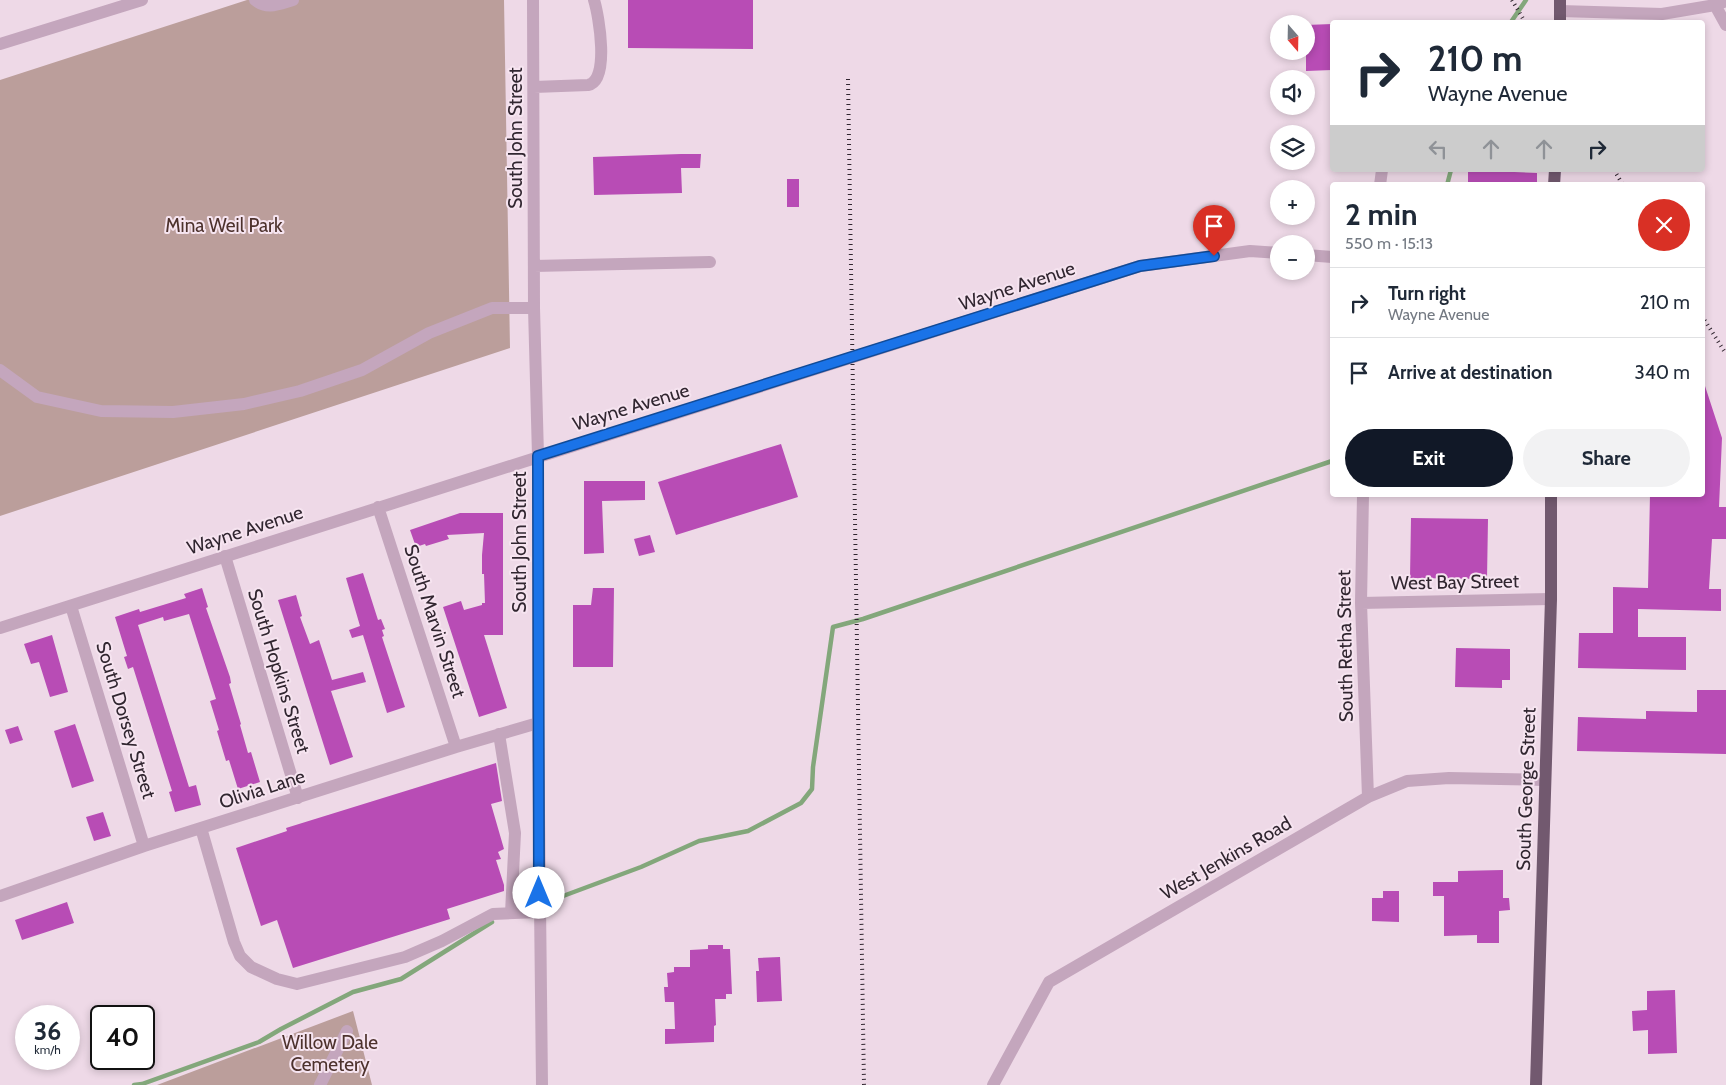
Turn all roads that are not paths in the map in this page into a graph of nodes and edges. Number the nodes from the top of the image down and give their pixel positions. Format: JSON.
{"nodes":[{"id":1,"x":142,"y":0,"type":"edge"},
{"id":2,"x":255,"y":0,"type":"edge"},
{"id":3,"x":293,"y":0,"type":"edge"},
{"id":4,"x":533,"y":0,"type":"edge"},
{"id":5,"x":594,"y":0,"type":"edge"},
{"id":6,"x":1720,"y":3,"type":"edge"},
{"id":7,"x":1560,"y":11,"type":"edge"},
{"id":8,"x":1726,"y":25,"type":"edge"},
{"id":9,"x":0,"y":44,"type":"edge"},
{"id":10,"x":534,"y":87,"type":"junction"},
{"id":11,"x":1270,"y":252,"type":"edge"},
{"id":12,"x":1315,"y":256,"type":"edge"},
{"id":13,"x":1330,"y":257,"type":"edge"},
{"id":14,"x":710,"y":262,"type":"dead end"},
{"id":15,"x":534,"y":266,"type":"junction"},
{"id":16,"x":534,"y":308,"type":"junction"},
{"id":17,"x":0,"y":370,"type":"edge"},
{"id":18,"x":538,"y":456,"type":"junction"},
{"id":19,"x":1363,"y":497,"type":"edge"},
{"id":20,"x":1551,"y":497,"type":"edge"},
{"id":21,"x":378,"y":507,"type":"junction"},
{"id":22,"x":224,"y":556,"type":"junction"},
{"id":23,"x":1550,"y":599,"type":"junction"},
{"id":24,"x":1361,"y":603,"type":"junction"},
{"id":25,"x":71,"y":606,"type":"junction"},
{"id":26,"x":0,"y":628,"type":"edge"},
{"id":27,"x":538,"y":723,"type":"junction"},
{"id":28,"x":499,"y":734,"type":"junction"},
{"id":29,"x":456,"y":747,"type":"junction"},
{"id":30,"x":1544,"y":780,"type":"junction"},
{"id":31,"x":1368,"y":797,"type":"junction"},
{"id":32,"x":298,"y":798,"type":"junction"},
{"id":33,"x":201,"y":828,"type":"junction"},
{"id":34,"x":144,"y":846,"type":"junction"},
{"id":35,"x":0,"y":896,"type":"edge"},
{"id":36,"x":539,"y":912,"type":"junction"},
{"id":37,"x":511,"y":913,"type":"junction"},
{"id":38,"x":348,"y":1031,"type":"dead end"},
{"id":39,"x":320,"y":1085,"type":"edge"},
{"id":40,"x":542,"y":1085,"type":"edge"},
{"id":41,"x":993,"y":1085,"type":"edge"},
{"id":42,"x":1536,"y":1085,"type":"edge"}],
"edges":[{"from":1,"to":9,"type":"street"},
{"from":2,"to":3,"type":"street"},
{"from":4,"to":10,"type":"street","name":"South John Street"},
{"from":5,"to":10,"type":"street"},
{"from":6,"to":7,"type":"street"},
{"from":6,"to":8,"type":"street"},
{"from":10,"to":15,"type":"street","name":"South John Street"},
{"from":11,"to":18,"type":"street","name":"Wayne Avenue"},
{"from":12,"to":13,"type":"street"},
{"from":14,"to":15,"type":"street"},
{"from":15,"to":16,"type":"street","name":"South John Street"},
{"from":16,"to":17,"type":"street"},
{"from":16,"to":18,"type":"street","name":"South John Street"},
{"from":18,"to":21,"type":"street","name":"Wayne Avenue"},
{"from":18,"to":27,"type":"street","name":"South John Street"},
{"from":19,"to":24,"type":"street","name":"South Retha Street"},
{"from":20,"to":23,"type":"main road","name":"South George Street"},
{"from":21,"to":22,"type":"street","name":"Wayne Avenue"},
{"from":21,"to":29,"type":"street","name":"South Marvin Street"},
{"from":22,"to":25,"type":"street","name":"Wayne Avenue"},
{"from":22,"to":32,"type":"street","name":"South Hopkins Street"},
{"from":23,"to":24,"type":"street","name":"West Bay Street"},
{"from":23,"to":30,"type":"main road","name":"South George Street"},
{"from":24,"to":31,"type":"street","name":"South Retha Street"},
{"from":25,"to":26,"type":"street","name":"Wayne Avenue"},
{"from":25,"to":34,"type":"street","name":"South Dorsey Street"},
{"from":27,"to":28,"type":"street","name":"Olivia Lane"},
{"from":27,"to":36,"type":"street","name":"South John Street"},
{"from":28,"to":29,"type":"street","name":"Olivia Lane"},
{"from":28,"to":37,"type":"street"},
{"from":29,"to":32,"type":"street","name":"Olivia Lane"},
{"from":30,"to":31,"type":"street","name":"West Jenkins Road"},
{"from":30,"to":42,"type":"main road","name":"South George Street"},
{"from":31,"to":41,"type":"street","name":"West Jenkins Road"},
{"from":32,"to":33,"type":"street","name":"Olivia Lane"},
{"from":33,"to":34,"type":"street","name":"Olivia Lane"},
{"from":33,"to":37,"type":"street"},
{"from":34,"to":35,"type":"street","name":"Olivia Lane"},
{"from":36,"to":37,"type":"street"},
{"from":36,"to":40,"type":"street","name":"South John Street"},
{"from":38,"to":39,"type":"street"}]}
